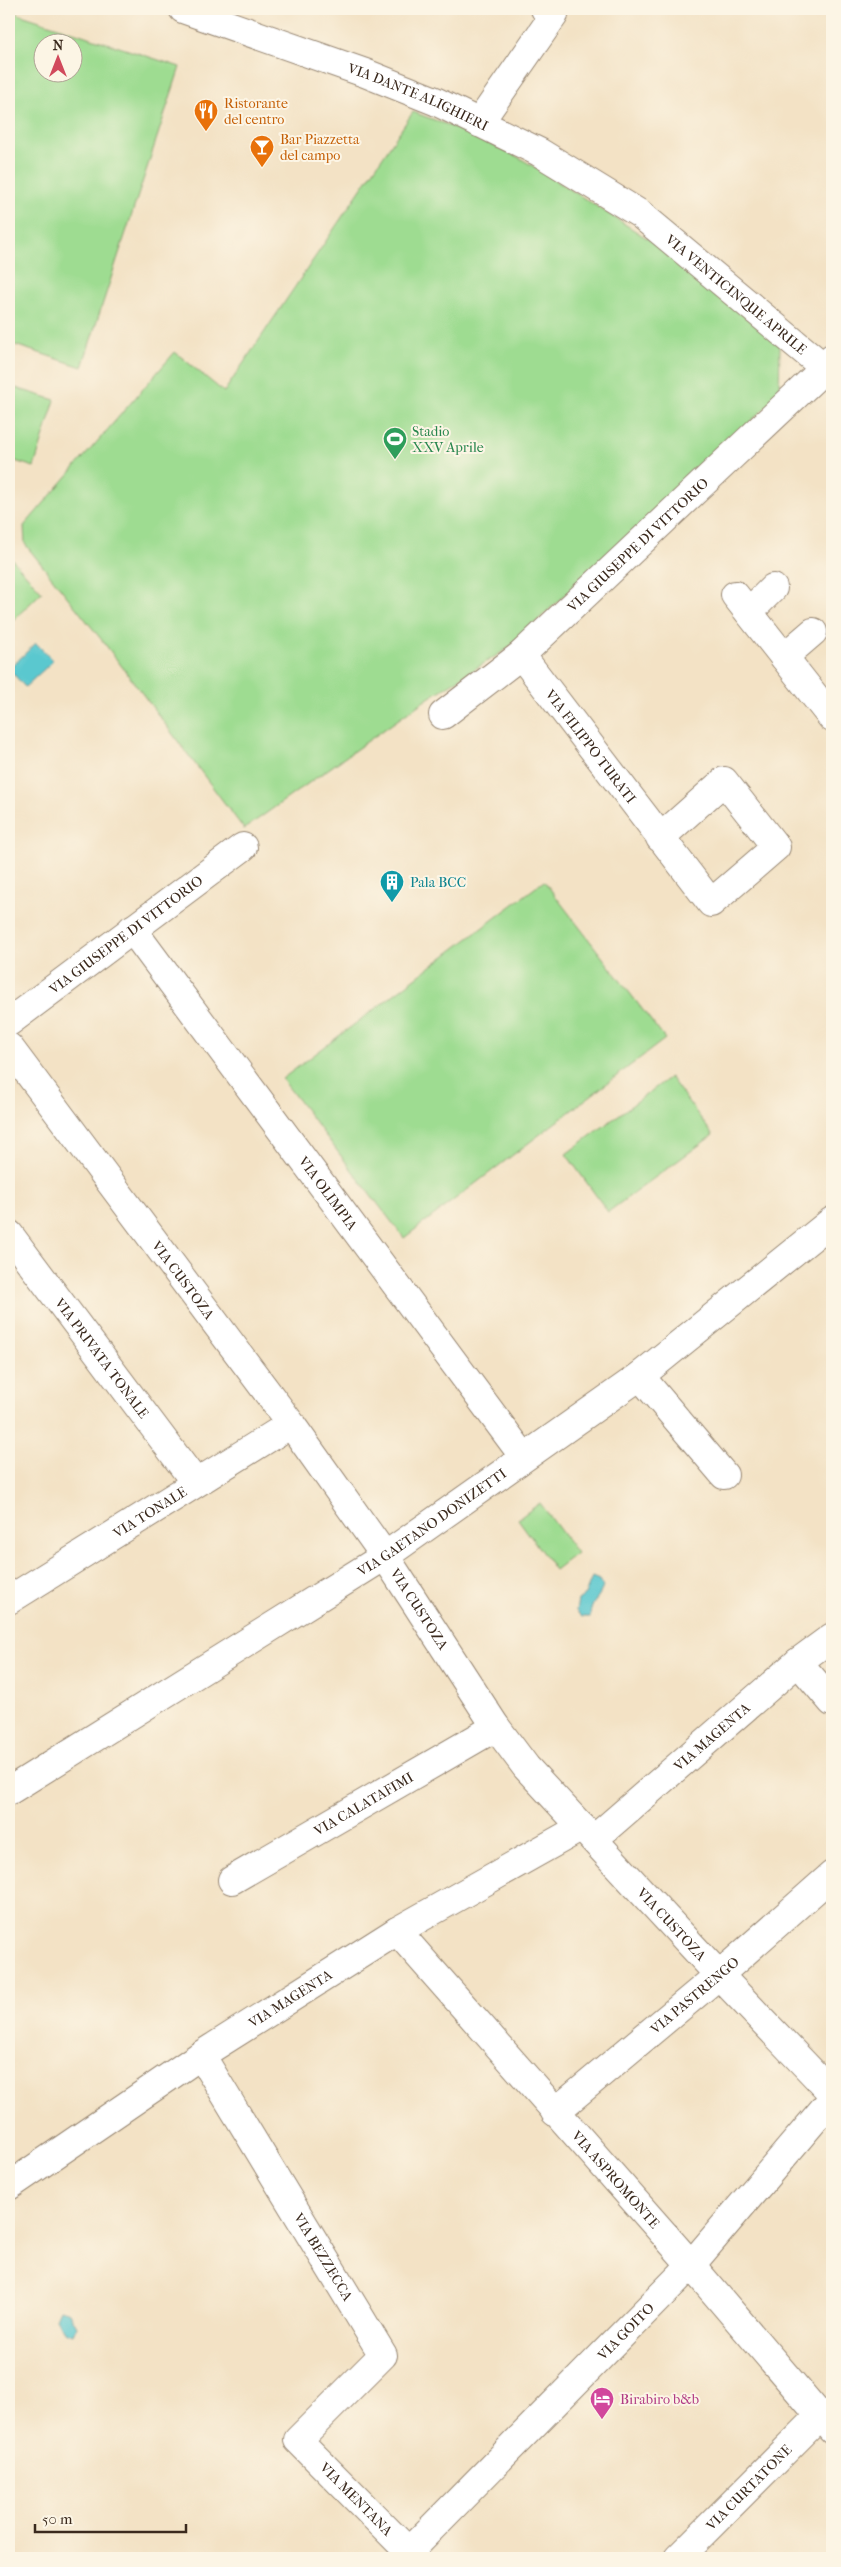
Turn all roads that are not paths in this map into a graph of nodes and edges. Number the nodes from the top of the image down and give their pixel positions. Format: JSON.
{"nodes":[{"id":1,"x":183,"y":9,"type":"edge"},
{"id":2,"x":545,"y":9,"type":"edge"},
{"id":3,"x":479,"y":123,"type":"junction"},
{"id":4,"x":640,"y":214,"type":"joint"},
{"id":5,"x":830,"y":366,"type":"edge"},
{"id":6,"x":773,"y":588,"type":"dead end"},
{"id":7,"x":812,"y":632,"type":"dead end"},
{"id":8,"x":521,"y":655,"type":"junction"},
{"id":9,"x":784,"y":657,"type":"junction"},
{"id":10,"x":443,"y":715,"type":"dead end"},
{"id":11,"x":832,"y":718,"type":"edge"},
{"id":12,"x":660,"y":838,"type":"dead end"},
{"id":13,"x":243,"y":846,"type":"dead end"},
{"id":14,"x":132,"y":929,"type":"junction"},
{"id":15,"x":9,"y":1022,"type":"edge"},
{"id":16,"x":9,"y":1047,"type":"edge"},
{"id":17,"x":832,"y":1221,"type":"edge"},
{"id":18,"x":9,"y":1234,"type":"edge"},
{"id":19,"x":640,"y":1376,"type":"junction"},
{"id":20,"x":291,"y":1424,"type":"junction"},
{"id":21,"x":524,"y":1457,"type":"junction"},
{"id":22,"x":724,"y":1475,"type":"dead end"},
{"id":23,"x":195,"y":1482,"type":"junction"},
{"id":24,"x":385,"y":1556,"type":"junction"},
{"id":25,"x":9,"y":1600,"type":"edge"},
{"id":26,"x":832,"y":1637,"type":"edge"},
{"id":27,"x":798,"y":1662,"type":"junction"},
{"id":28,"x":832,"y":1702,"type":"edge"},
{"id":29,"x":496,"y":1727,"type":"junction"},
{"id":30,"x":9,"y":1791,"type":"edge"},
{"id":31,"x":588,"y":1833,"type":"junction"},
{"id":32,"x":832,"y":1875,"type":"edge"},
{"id":33,"x":232,"y":1880,"type":"dead end"},
{"id":34,"x":397,"y":1930,"type":"junction"},
{"id":35,"x":718,"y":1975,"type":"junction"},
{"id":36,"x":202,"y":2055,"type":"junction"},
{"id":37,"x":832,"y":2093,"type":"edge"},
{"id":38,"x":832,"y":2099,"type":"edge"},
{"id":39,"x":555,"y":2112,"type":"junction"},
{"id":40,"x":9,"y":2186,"type":"edge"},
{"id":41,"x":691,"y":2265,"type":"junction"},
{"id":42,"x":826,"y":2423,"type":"edge"},
{"id":43,"x":298,"y":2440,"type":"joint"},
{"id":44,"x":411,"y":2555,"type":"edge"},
{"id":45,"x":678,"y":2558,"type":"edge"}],
"edges":[{"from":1,"to":3,"type":"street","name":"VIA DANTE ALIGHIERI"},
{"from":2,"to":3,"type":"street"},
{"from":3,"to":4,"type":"street","name":"VIA DANTE ALIGHIERI"},
{"from":4,"to":5,"type":"street","name":"VIA VENTICINQUE APRILE"},
{"from":5,"to":8,"type":"street","name":"VIA GIUSEPPE DI VITTORIO"},
{"from":6,"to":9,"type":"street"},
{"from":7,"to":9,"type":"street"},
{"from":8,"to":10,"type":"street","name":"VIA GIUSEPPE DI VITTORIO"},
{"from":8,"to":12,"type":"street","name":"VIA FILIPPO TURATI"},
{"from":9,"to":11,"type":"street"},
{"from":13,"to":14,"type":"street","name":"VIA GIUSEPPE DI VITTORIO"},
{"from":14,"to":15,"type":"street","name":"VIA GIUSEPPE DI VITTORIO"},
{"from":14,"to":21,"type":"street","name":"VIA OLIMPIA"},
{"from":16,"to":20,"type":"street","name":"VIA CUSTOZA"},
{"from":17,"to":19,"type":"street","name":"VIA GAETANO DONIZETTI"},
{"from":18,"to":23,"type":"street","name":"VIA PRIVATA TONALE"},
{"from":19,"to":21,"type":"street","name":"VIA GAETANO DONIZETTI"},
{"from":19,"to":22,"type":"street"},
{"from":20,"to":23,"type":"street","name":"VIA TONALE"},
{"from":20,"to":24,"type":"street","name":"VIA CUSTOZA"},
{"from":21,"to":24,"type":"street","name":"VIA GAETANO DONIZETTI"},
{"from":23,"to":25,"type":"street","name":"VIA TONALE"},
{"from":24,"to":29,"type":"street","name":"VIA CUSTOZA"},
{"from":24,"to":30,"type":"street","name":"VIA GAETANO DONIZETTI"},
{"from":26,"to":27,"type":"street","name":"VIA MAGENTA"},
{"from":27,"to":28,"type":"street"},
{"from":27,"to":31,"type":"street","name":"VIA MAGENTA"},
{"from":29,"to":31,"type":"street","name":"VIA CUSTOZA"},
{"from":29,"to":33,"type":"street","name":"VIA CALATAFIMI"},
{"from":31,"to":34,"type":"street","name":"VIA MAGENTA"},
{"from":31,"to":35,"type":"street","name":"VIA CUSTOZA"},
{"from":32,"to":35,"type":"street","name":"VIA PASTRENGO"},
{"from":34,"to":36,"type":"street","name":"VIA MAGENTA"},
{"from":34,"to":39,"type":"street","name":"VIA ASPROMONTE"},
{"from":35,"to":37,"type":"street","name":"VIA CUSTOZA"},
{"from":35,"to":39,"type":"street","name":"VIA PASTRENGO"},
{"from":36,"to":40,"type":"street","name":"VIA MAGENTA"},
{"from":36,"to":43,"type":"street","name":"VIA BEZZECCA"},
{"from":38,"to":41,"type":"street","name":"VIA GOITO"},
{"from":39,"to":41,"type":"street","name":"VIA ASPROMONTE"},
{"from":41,"to":42,"type":"street","name":"VIA ASPROMONTE"},
{"from":41,"to":44,"type":"street","name":"VIA GOITO"},
{"from":42,"to":45,"type":"street","name":"VIA CURTATONE"},
{"from":43,"to":44,"type":"street","name":"VIA MENTANA"}]}
